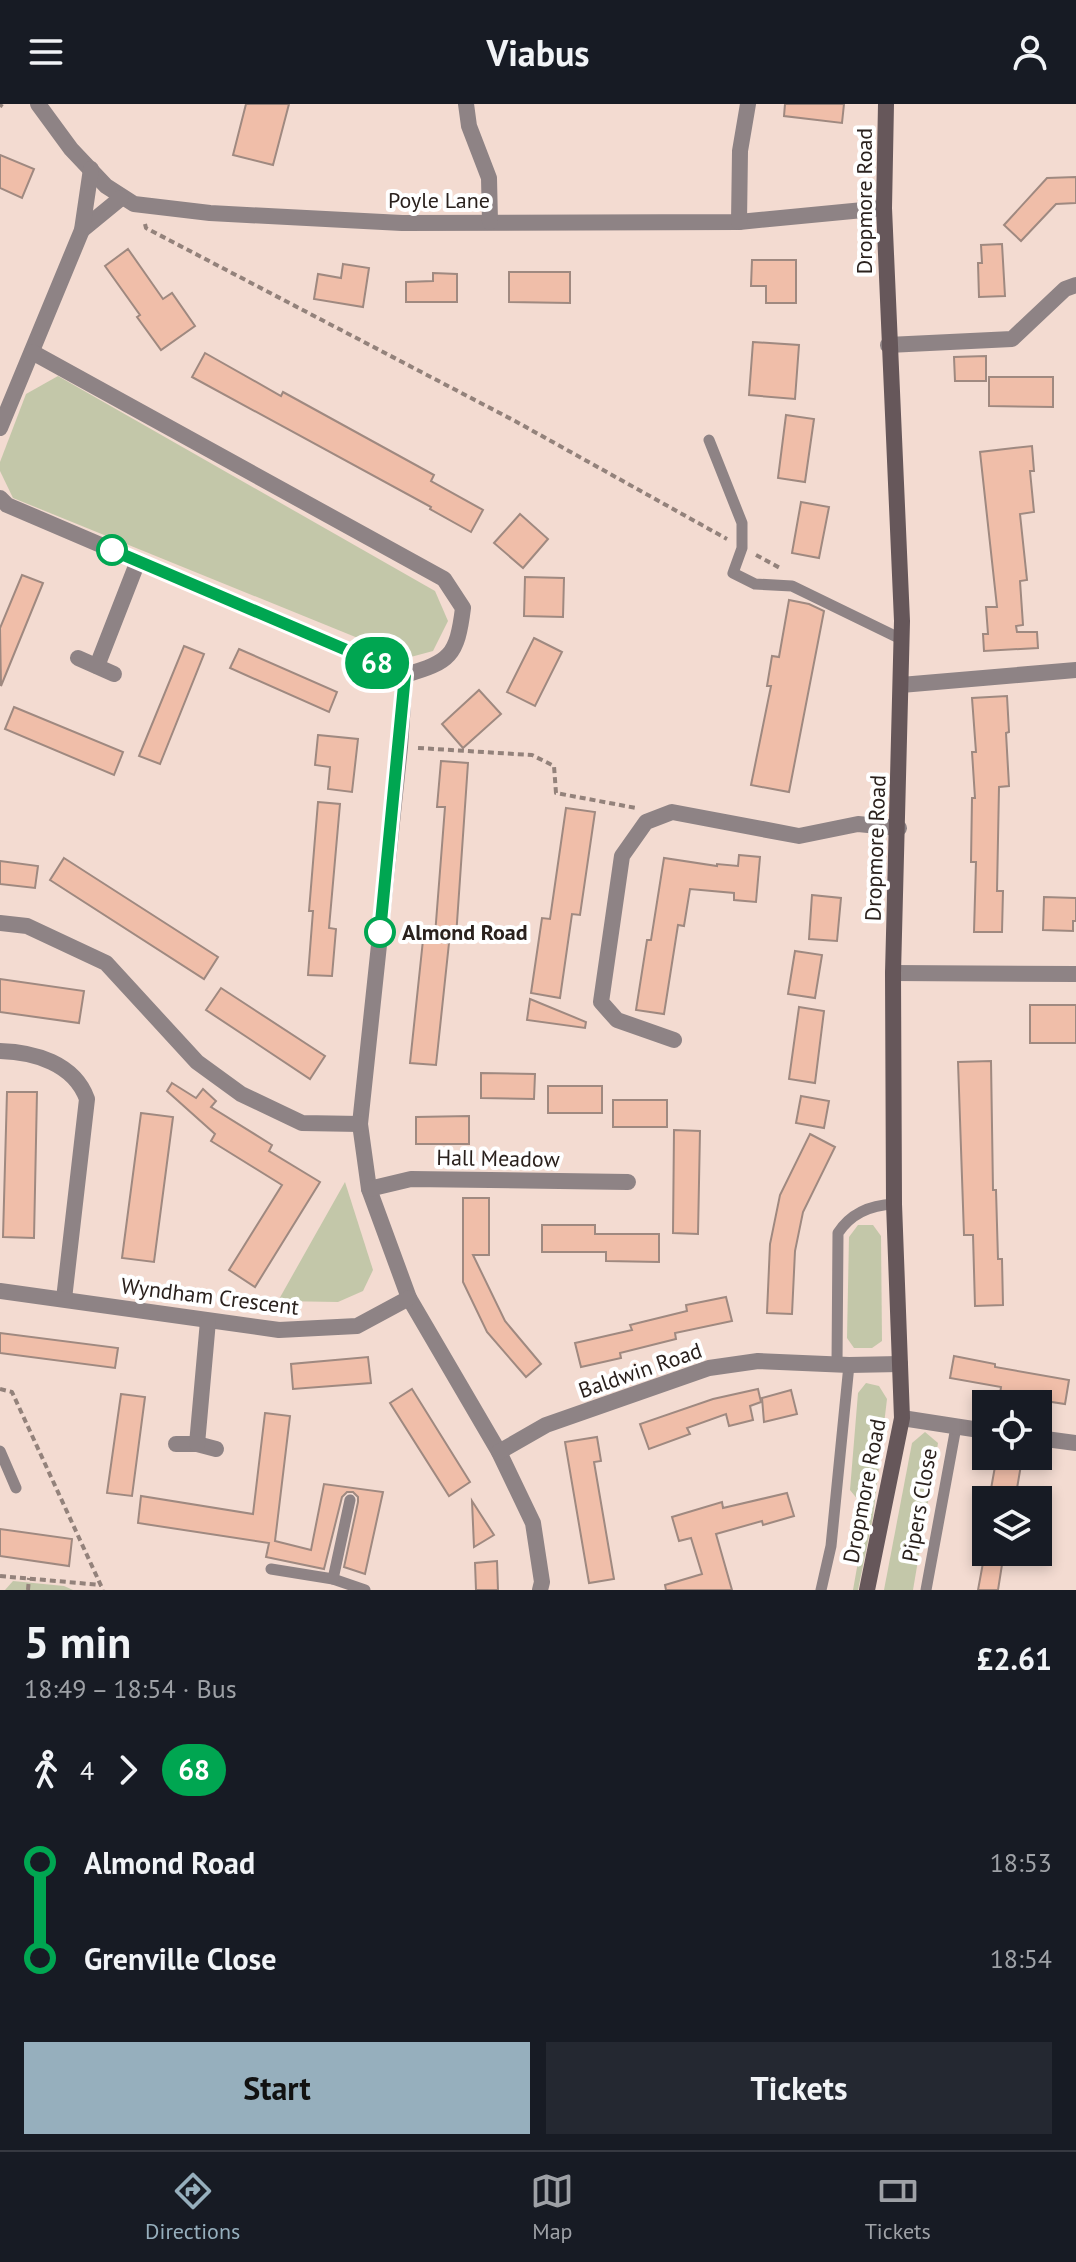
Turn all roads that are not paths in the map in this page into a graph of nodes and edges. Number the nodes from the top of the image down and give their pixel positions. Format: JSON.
{"nodes":[{"id":1,"x":38,"y":104,"type":"edge"},
{"id":2,"x":466,"y":104,"type":"edge"},
{"id":3,"x":748,"y":104,"type":"edge"},
{"id":4,"x":886,"y":104,"type":"edge"},
{"id":5,"x":91,"y":169,"type":"junction"},
{"id":6,"x":121,"y":198,"type":"junction"},
{"id":7,"x":884,"y":208,"type":"junction"},
{"id":8,"x":490,"y":222,"type":"junction"},
{"id":9,"x":739,"y":222,"type":"junction"},
{"id":10,"x":82,"y":230,"type":"junction"},
{"id":11,"x":1076,"y":285,"type":"edge"},
{"id":12,"x":888,"y":345,"type":"junction"},
{"id":13,"x":32,"y":352,"type":"junction"},
{"id":14,"x":0,"y":428,"type":"edge"},
{"id":15,"x":709,"y":440,"type":"dead end"},
{"id":16,"x":0,"y":498,"type":"edge"},
{"id":17,"x":138,"y":561,"type":"junction"},
{"id":18,"x":901,"y":639,"type":"junction"},
{"id":19,"x":78,"y":658,"type":"dead end"},
{"id":20,"x":97,"y":666,"type":"junction"},
{"id":21,"x":1076,"y":670,"type":"edge"},
{"id":22,"x":114,"y":674,"type":"dead end"},
{"id":23,"x":405,"y":675,"type":"junction"},
{"id":24,"x":901,"y":685,"type":"junction"},
{"id":25,"x":899,"y":828,"type":"junction"},
{"id":26,"x":0,"y":923,"type":"edge"},
{"id":27,"x":893,"y":973,"type":"junction"},
{"id":28,"x":1076,"y":974,"type":"edge"},
{"id":29,"x":674,"y":1040,"type":"dead end"},
{"id":30,"x":0,"y":1051,"type":"edge"},
{"id":31,"x":360,"y":1124,"type":"junction"},
{"id":32,"x":628,"y":1182,"type":"dead end"},
{"id":33,"x":369,"y":1189,"type":"junction"},
{"id":34,"x":894,"y":1204,"type":"junction"},
{"id":35,"x":0,"y":1291,"type":"edge"},
{"id":36,"x":409,"y":1298,"type":"junction"},
{"id":37,"x":64,"y":1299,"type":"junction"},
{"id":38,"x":208,"y":1321,"type":"junction"},
{"id":39,"x":843,"y":1364,"type":"junction"},
{"id":40,"x":900,"y":1364,"type":"junction"},
{"id":41,"x":902,"y":1418,"type":"junction"},
{"id":42,"x":956,"y":1427,"type":"junction"},
{"id":43,"x":972,"y":1429,"type":"edge"},
{"id":44,"x":1052,"y":1440,"type":"edge"},
{"id":45,"x":1076,"y":1443,"type":"edge"},
{"id":46,"x":176,"y":1444,"type":"dead end"},
{"id":47,"x":197,"y":1444,"type":"junction"},
{"id":48,"x":216,"y":1449,"type":"dead end"},
{"id":49,"x":499,"y":1452,"type":"junction"},
{"id":50,"x":2,"y":1458,"type":"edge"},
{"id":51,"x":16,"y":1488,"type":"dead end"},
{"id":52,"x":350,"y":1500,"type":"dead end"},
{"id":53,"x":271,"y":1569,"type":"dead end"},
{"id":54,"x":333,"y":1579,"type":"junction"},
{"id":55,"x":365,"y":1590,"type":"edge"},
{"id":56,"x":540,"y":1590,"type":"edge"},
{"id":57,"x":821,"y":1590,"type":"edge"},
{"id":58,"x":867,"y":1590,"type":"edge"},
{"id":59,"x":926,"y":1590,"type":"edge"}],
"edges":[{"from":1,"to":5,"type":"street"},
{"from":2,"to":8,"type":"street"},
{"from":3,"to":9,"type":"street"},
{"from":4,"to":7,"type":"street","name":"Dropmore Road"},
{"from":5,"to":6,"type":"street"},
{"from":5,"to":10,"type":"street"},
{"from":6,"to":8,"type":"street","name":"Poyle Lane"},
{"from":6,"to":10,"type":"street"},
{"from":7,"to":9,"type":"street","name":"Poyle Lane"},
{"from":7,"to":12,"type":"street","name":"Dropmore Road"},
{"from":8,"to":9,"type":"street","name":"Poyle Lane"},
{"from":10,"to":13,"type":"street"},
{"from":11,"to":12,"type":"street"},
{"from":12,"to":18,"type":"street","name":"Dropmore Road"},
{"from":13,"to":14,"type":"street"},
{"from":13,"to":23,"type":"street"},
{"from":15,"to":18,"type":"lane"},
{"from":16,"to":17,"type":"street"},
{"from":17,"to":20,"type":"street"},
{"from":17,"to":23,"type":"street"},
{"from":18,"to":24,"type":"street","name":"Dropmore Road"},
{"from":19,"to":20,"type":"street"},
{"from":20,"to":22,"type":"street"},
{"from":21,"to":24,"type":"street"},
{"from":23,"to":31,"type":"street"},
{"from":24,"to":25,"type":"street","name":"Dropmore Road"},
{"from":25,"to":27,"type":"street","name":"Dropmore Road"},
{"from":25,"to":29,"type":"street"},
{"from":26,"to":31,"type":"street"},
{"from":27,"to":28,"type":"street"},
{"from":27,"to":34,"type":"street","name":"Dropmore Road"},
{"from":30,"to":37,"type":"street"},
{"from":31,"to":33,"type":"street"},
{"from":32,"to":33,"type":"street","name":"Hall Meadow"},
{"from":33,"to":36,"type":"street"},
{"from":34,"to":39,"type":"lane"},
{"from":34,"to":40,"type":"street","name":"Dropmore Road"},
{"from":35,"to":37,"type":"street","name":"Wyndham Crescent"},
{"from":36,"to":38,"type":"street","name":"Wyndham Crescent"},
{"from":36,"to":49,"type":"street"},
{"from":37,"to":38,"type":"street","name":"Wyndham Crescent"},
{"from":38,"to":47,"type":"street"},
{"from":39,"to":40,"type":"street","name":"Baldwin Road"},
{"from":39,"to":49,"type":"street","name":"Baldwin Road"},
{"from":39,"to":57,"type":"lane"},
{"from":40,"to":41,"type":"street","name":"Dropmore Road"},
{"from":41,"to":42,"type":"street","name":"Pipers Close"},
{"from":41,"to":58,"type":"street","name":"Dropmore Road"},
{"from":42,"to":43,"type":"street","name":"Pipers Close"},
{"from":42,"to":59,"type":"lane","name":"Pipers Close"},
{"from":44,"to":45,"type":"street"},
{"from":46,"to":47,"type":"street"},
{"from":47,"to":48,"type":"street"},
{"from":49,"to":56,"type":"street"},
{"from":50,"to":51,"type":"lane"},
{"from":52,"to":54,"type":"lane"},
{"from":53,"to":54,"type":"lane"},
{"from":54,"to":55,"type":"lane"}]}
